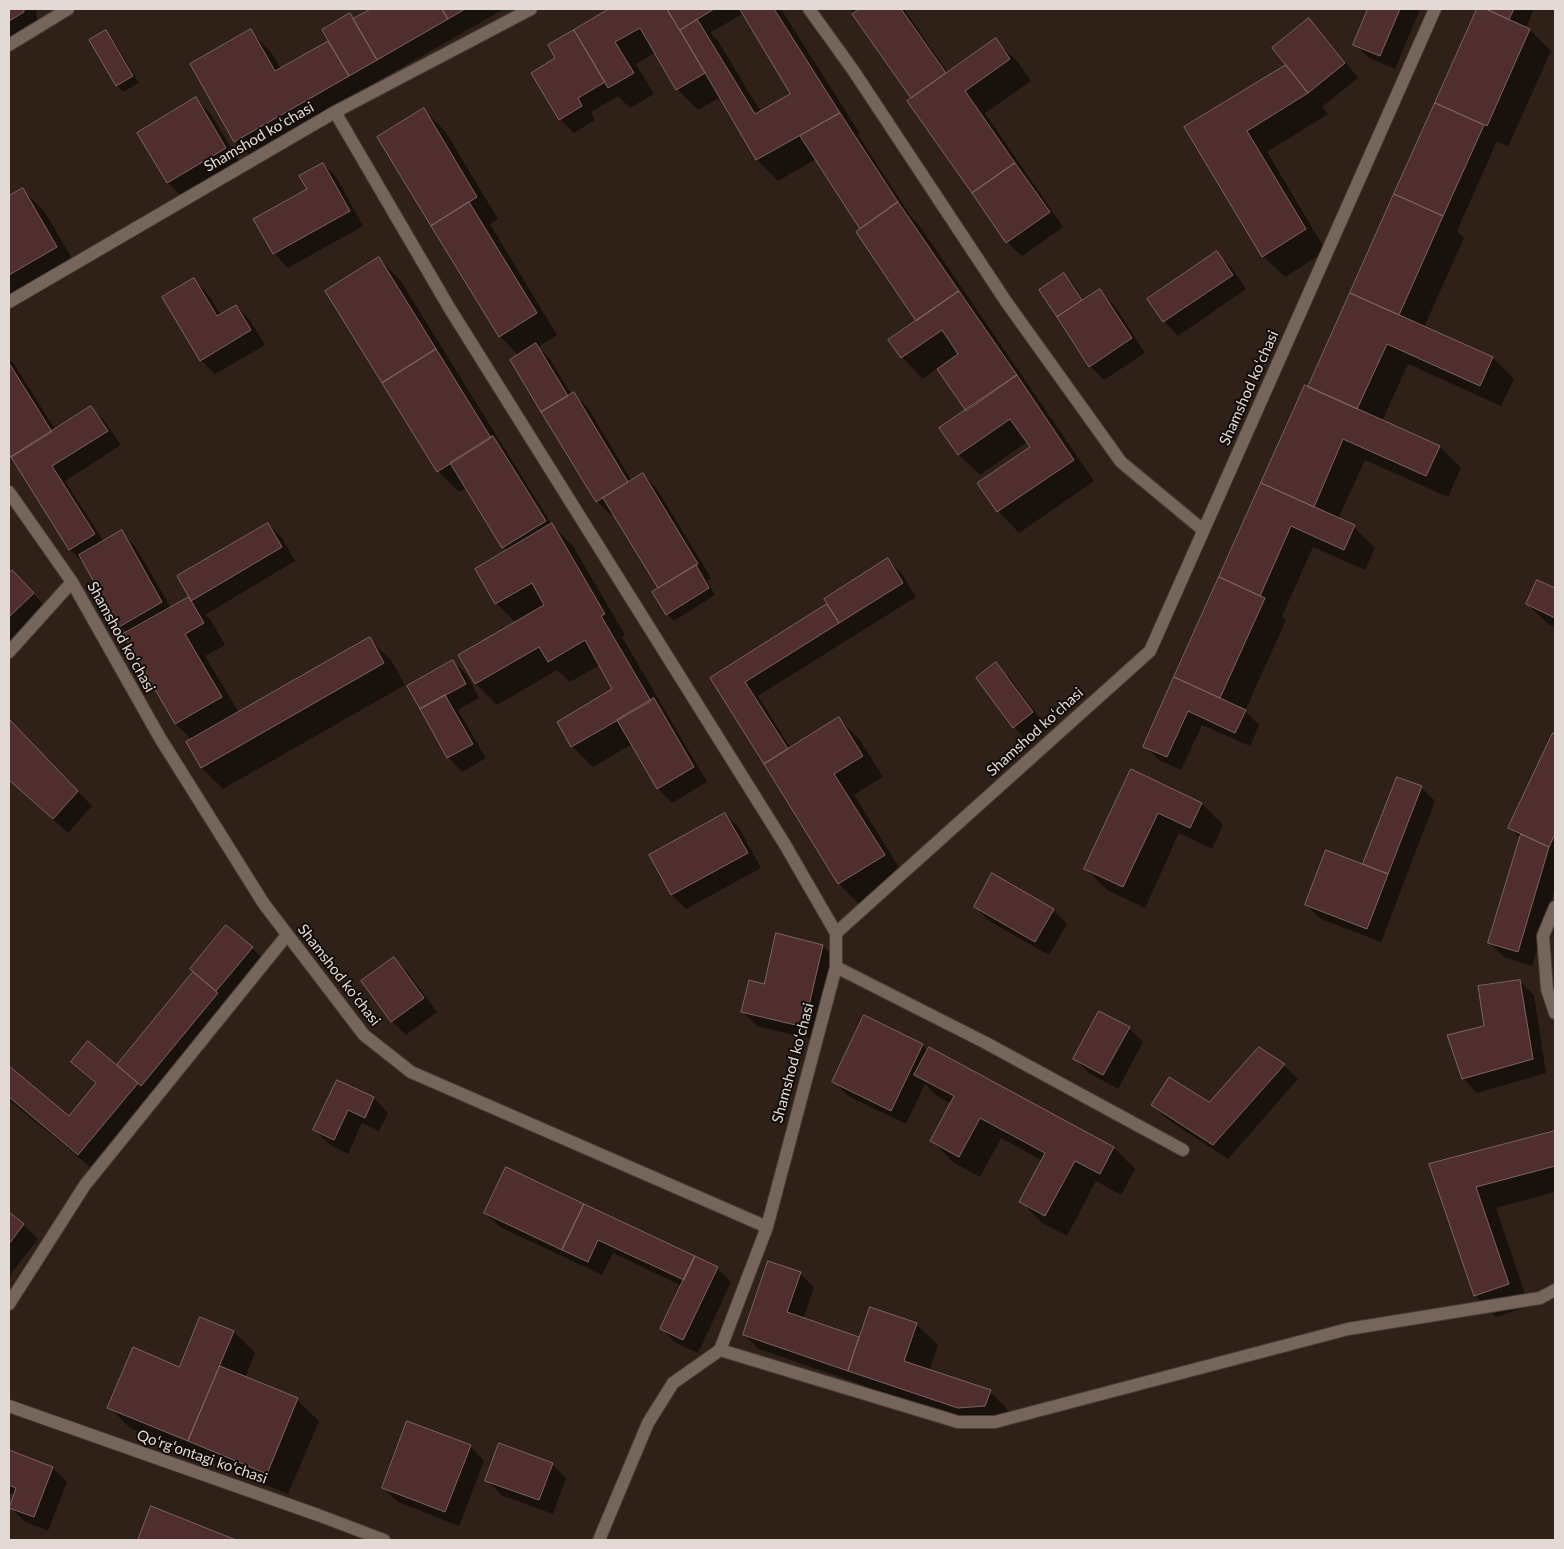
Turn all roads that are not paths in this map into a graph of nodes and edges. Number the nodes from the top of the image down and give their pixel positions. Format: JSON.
{"nodes":[{"id":1,"x":68,"y":9,"type":"edge"},
{"id":2,"x":531,"y":9,"type":"edge"},
{"id":3,"x":809,"y":9,"type":"edge"},
{"id":4,"x":1435,"y":9,"type":"edge"},
{"id":5,"x":9,"y":45,"type":"edge"},
{"id":6,"x":335,"y":112,"type":"junction"},
{"id":7,"x":9,"y":302,"type":"edge"},
{"id":8,"x":9,"y":492,"type":"edge"},
{"id":9,"x":1203,"y":530,"type":"junction"},
{"id":10,"x":72,"y":582,"type":"junction"},
{"id":11,"x":9,"y":652,"type":"edge"},
{"id":12,"x":1555,"y":907,"type":"edge"},
{"id":13,"x":836,"y":933,"type":"junction"},
{"id":14,"x":287,"y":935,"type":"junction"},
{"id":15,"x":836,"y":967,"type":"junction"},
{"id":16,"x":1555,"y":1013,"type":"edge"},
{"id":17,"x":1183,"y":1150,"type":"dead end"},
{"id":18,"x":766,"y":1227,"type":"junction"},
{"id":19,"x":1555,"y":1290,"type":"edge"},
{"id":20,"x":9,"y":1304,"type":"edge"},
{"id":21,"x":720,"y":1350,"type":"junction"},
{"id":22,"x":9,"y":1406,"type":"edge"},
{"id":23,"x":384,"y":1540,"type":"edge"},
{"id":24,"x":599,"y":1540,"type":"edge"}],
"edges":[{"from":1,"to":5,"type":"street"},
{"from":2,"to":6,"type":"street","name":"Shamshod koʻchasi"},
{"from":3,"to":9,"type":"street"},
{"from":4,"to":9,"type":"street","name":"Shamshod koʻchasi"},
{"from":6,"to":7,"type":"street","name":"Shamshod koʻchasi"},
{"from":6,"to":13,"type":"street"},
{"from":8,"to":10,"type":"street","name":"Shamshod koʻchasi"},
{"from":9,"to":13,"type":"street","name":"Shamshod koʻchasi"},
{"from":10,"to":11,"type":"street"},
{"from":10,"to":14,"type":"street","name":"Shamshod koʻchasi"},
{"from":12,"to":16,"type":"street"},
{"from":13,"to":15,"type":"street","name":"Shamshod koʻchasi"},
{"from":14,"to":18,"type":"street","name":"Shamshod koʻchasi"},
{"from":14,"to":20,"type":"street"},
{"from":15,"to":17,"type":"street"},
{"from":15,"to":18,"type":"street","name":"Shamshod koʻchasi"},
{"from":18,"to":21,"type":"street"},
{"from":19,"to":21,"type":"street"},
{"from":21,"to":24,"type":"street"},
{"from":22,"to":23,"type":"street","name":"Qoʻrgʻontagi koʻchasi"}]}
